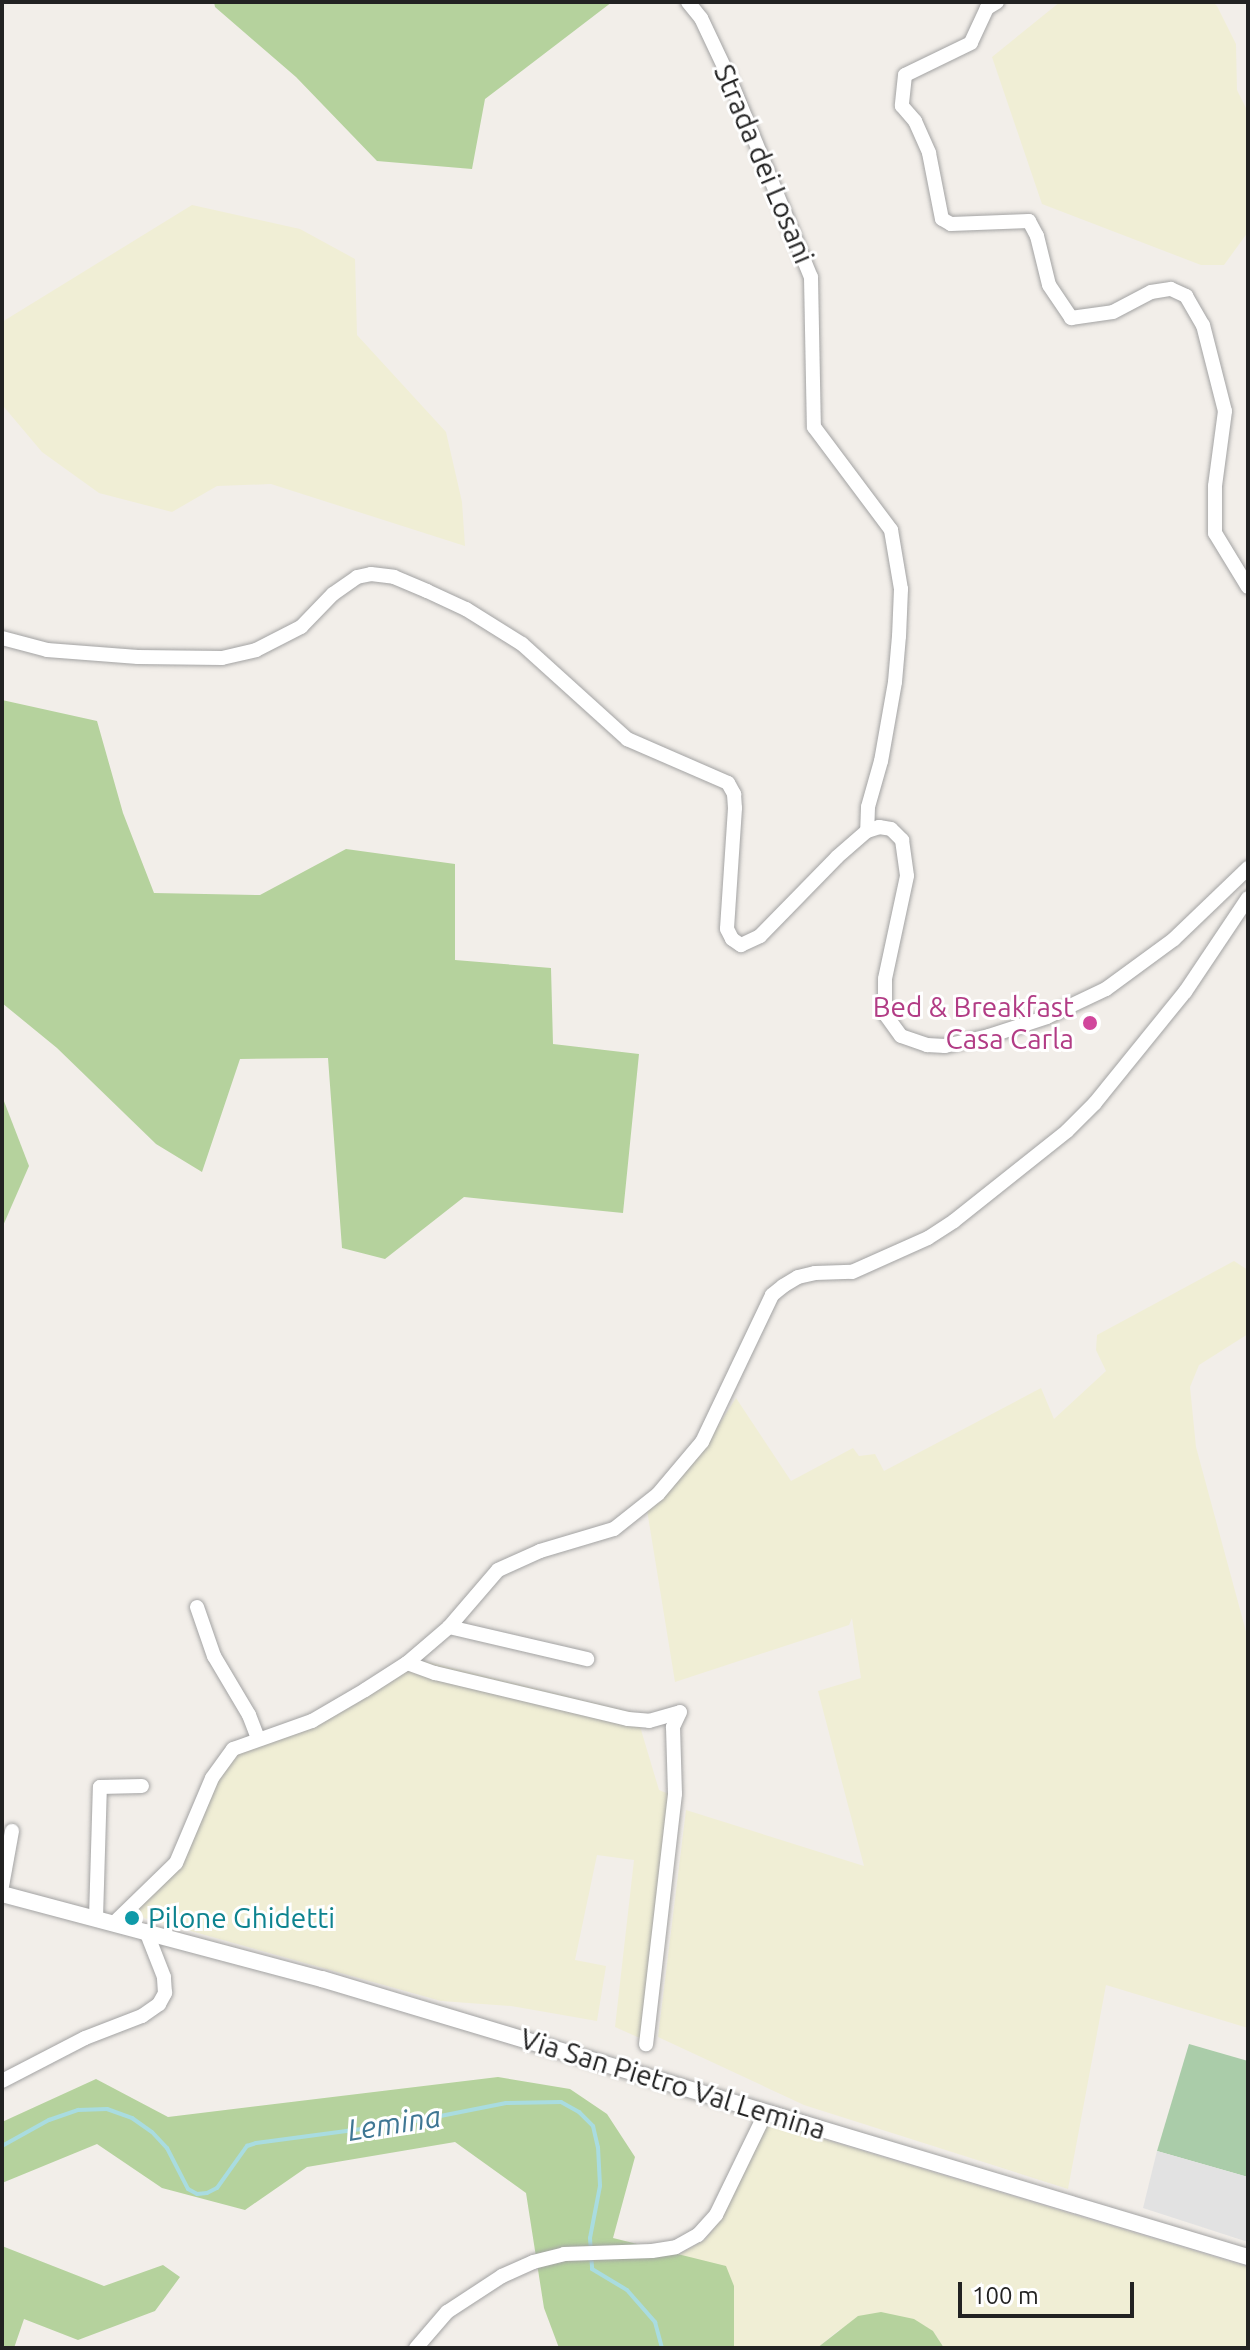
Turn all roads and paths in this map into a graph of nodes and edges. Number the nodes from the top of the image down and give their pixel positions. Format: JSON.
{"nodes":[{"id":1,"x":688,"y":2,"type":"edge"},
{"id":2,"x":997,"y":2,"type":"edge"},
{"id":3,"x":1248,"y":587,"type":"edge"},
{"id":4,"x":2,"y":638,"type":"edge"},
{"id":5,"x":867,"y":831,"type":"junction"},
{"id":6,"x":1248,"y":868,"type":"edge"},
{"id":7,"x":1248,"y":898,"type":"edge"},
{"id":8,"x":197,"y":1607,"type":"dead end"},
{"id":9,"x":449,"y":1627,"type":"junction"},
{"id":10,"x":587,"y":1659,"type":"dead end"},
{"id":11,"x":407,"y":1663,"type":"junction"},
{"id":12,"x":258,"y":1738,"type":"junction"},
{"id":13,"x":142,"y":1786,"type":"dead end"},
{"id":14,"x":12,"y":1831,"type":"dead end"},
{"id":15,"x":2,"y":1886,"type":"edge"},
{"id":16,"x":2,"y":1894,"type":"edge"},
{"id":17,"x":96,"y":1918,"type":"junction"},
{"id":18,"x":114,"y":1923,"type":"junction"},
{"id":19,"x":146,"y":1931,"type":"junction"},
{"id":20,"x":646,"y":2044,"type":"dead end"},
{"id":21,"x":2,"y":2081,"type":"edge"},
{"id":22,"x":766,"y":2112,"type":"junction"},
{"id":23,"x":1248,"y":2257,"type":"edge"},
{"id":24,"x":416,"y":2348,"type":"edge"}],
"edges":[{"from":1,"to":5,"type":"street","name":"Strada dei Losani"},
{"from":2,"to":3,"type":"street"},
{"from":4,"to":5,"type":"street"},
{"from":5,"to":6,"type":"street"},
{"from":7,"to":9,"type":"street"},
{"from":8,"to":12,"type":"street"},
{"from":9,"to":10,"type":"street"},
{"from":9,"to":11,"type":"street"},
{"from":11,"to":12,"type":"street"},
{"from":11,"to":20,"type":"street"},
{"from":12,"to":18,"type":"street"},
{"from":13,"to":17,"type":"street"},
{"from":14,"to":15,"type":"street"},
{"from":16,"to":17,"type":"street","name":"Via San Pietro Val Lemina"},
{"from":17,"to":18,"type":"street","name":"Via San Pietro Val Lemina"},
{"from":18,"to":19,"type":"street","name":"Via San Pietro Val Lemina"},
{"from":19,"to":21,"type":"street"},
{"from":19,"to":22,"type":"street","name":"Via San Pietro Val Lemina"},
{"from":22,"to":23,"type":"street","name":"Via San Pietro Val Lemina"},
{"from":22,"to":24,"type":"street"}]}
